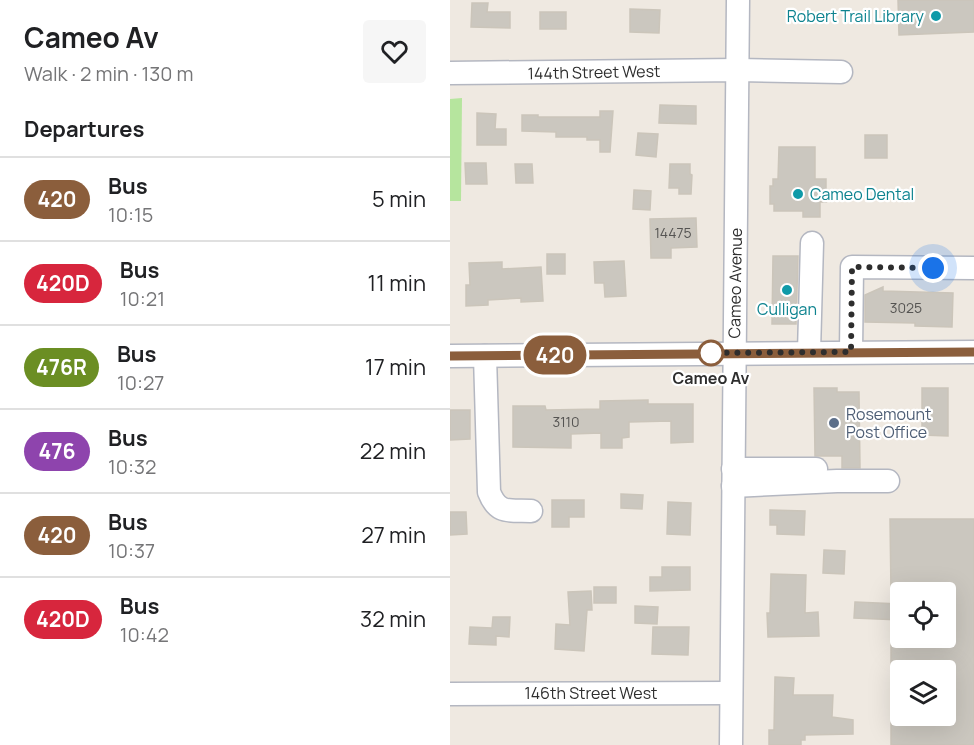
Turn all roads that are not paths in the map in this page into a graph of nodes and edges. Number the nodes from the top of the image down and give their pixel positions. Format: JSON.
{"nodes":[{"id":1,"x":738,"y":0,"type":"edge"},
{"id":2,"x":738,"y":70,"type":"junction"},
{"id":3,"x":841,"y":72,"type":"dead end"},
{"id":4,"x":450,"y":73,"type":"edge"},
{"id":5,"x":812,"y":243,"type":"dead end"},
{"id":6,"x":974,"y":268,"type":"edge"},
{"id":7,"x":809,"y":352,"type":"junction"},
{"id":8,"x":851,"y":352,"type":"junction"},
{"id":9,"x":974,"y":352,"type":"edge"},
{"id":10,"x":734,"y":353,"type":"junction"},
{"id":11,"x":450,"y":356,"type":"edge"},
{"id":12,"x":485,"y":356,"type":"junction"},
{"id":13,"x":733,"y":478,"type":"junction"},
{"id":14,"x":888,"y":481,"type":"dead end"},
{"id":15,"x":531,"y":511,"type":"dead end"},
{"id":16,"x":731,"y":693,"type":"junction"},
{"id":17,"x":450,"y":694,"type":"edge"},
{"id":18,"x":731,"y":745,"type":"edge"}],
"edges":[{"from":1,"to":2,"type":"street","name":"Cameo Avenue"},
{"from":2,"to":3,"type":"street","name":"144th Street West"},
{"from":2,"to":4,"type":"street","name":"144th Street West"},
{"from":2,"to":10,"type":"street","name":"Cameo Avenue"},
{"from":5,"to":7,"type":"street"},
{"from":6,"to":8,"type":"street"},
{"from":7,"to":8,"type":"street"},
{"from":7,"to":10,"type":"street"},
{"from":8,"to":9,"type":"street"},
{"from":10,"to":12,"type":"street"},
{"from":10,"to":13,"type":"street","name":"Cameo Avenue"},
{"from":11,"to":12,"type":"street"},
{"from":12,"to":15,"type":"street"},
{"from":13,"to":14,"type":"street"},
{"from":13,"to":16,"type":"street","name":"Cameo Avenue"},
{"from":16,"to":17,"type":"street","name":"146th Street West"},
{"from":16,"to":18,"type":"street","name":"Cameo Avenue"}]}
